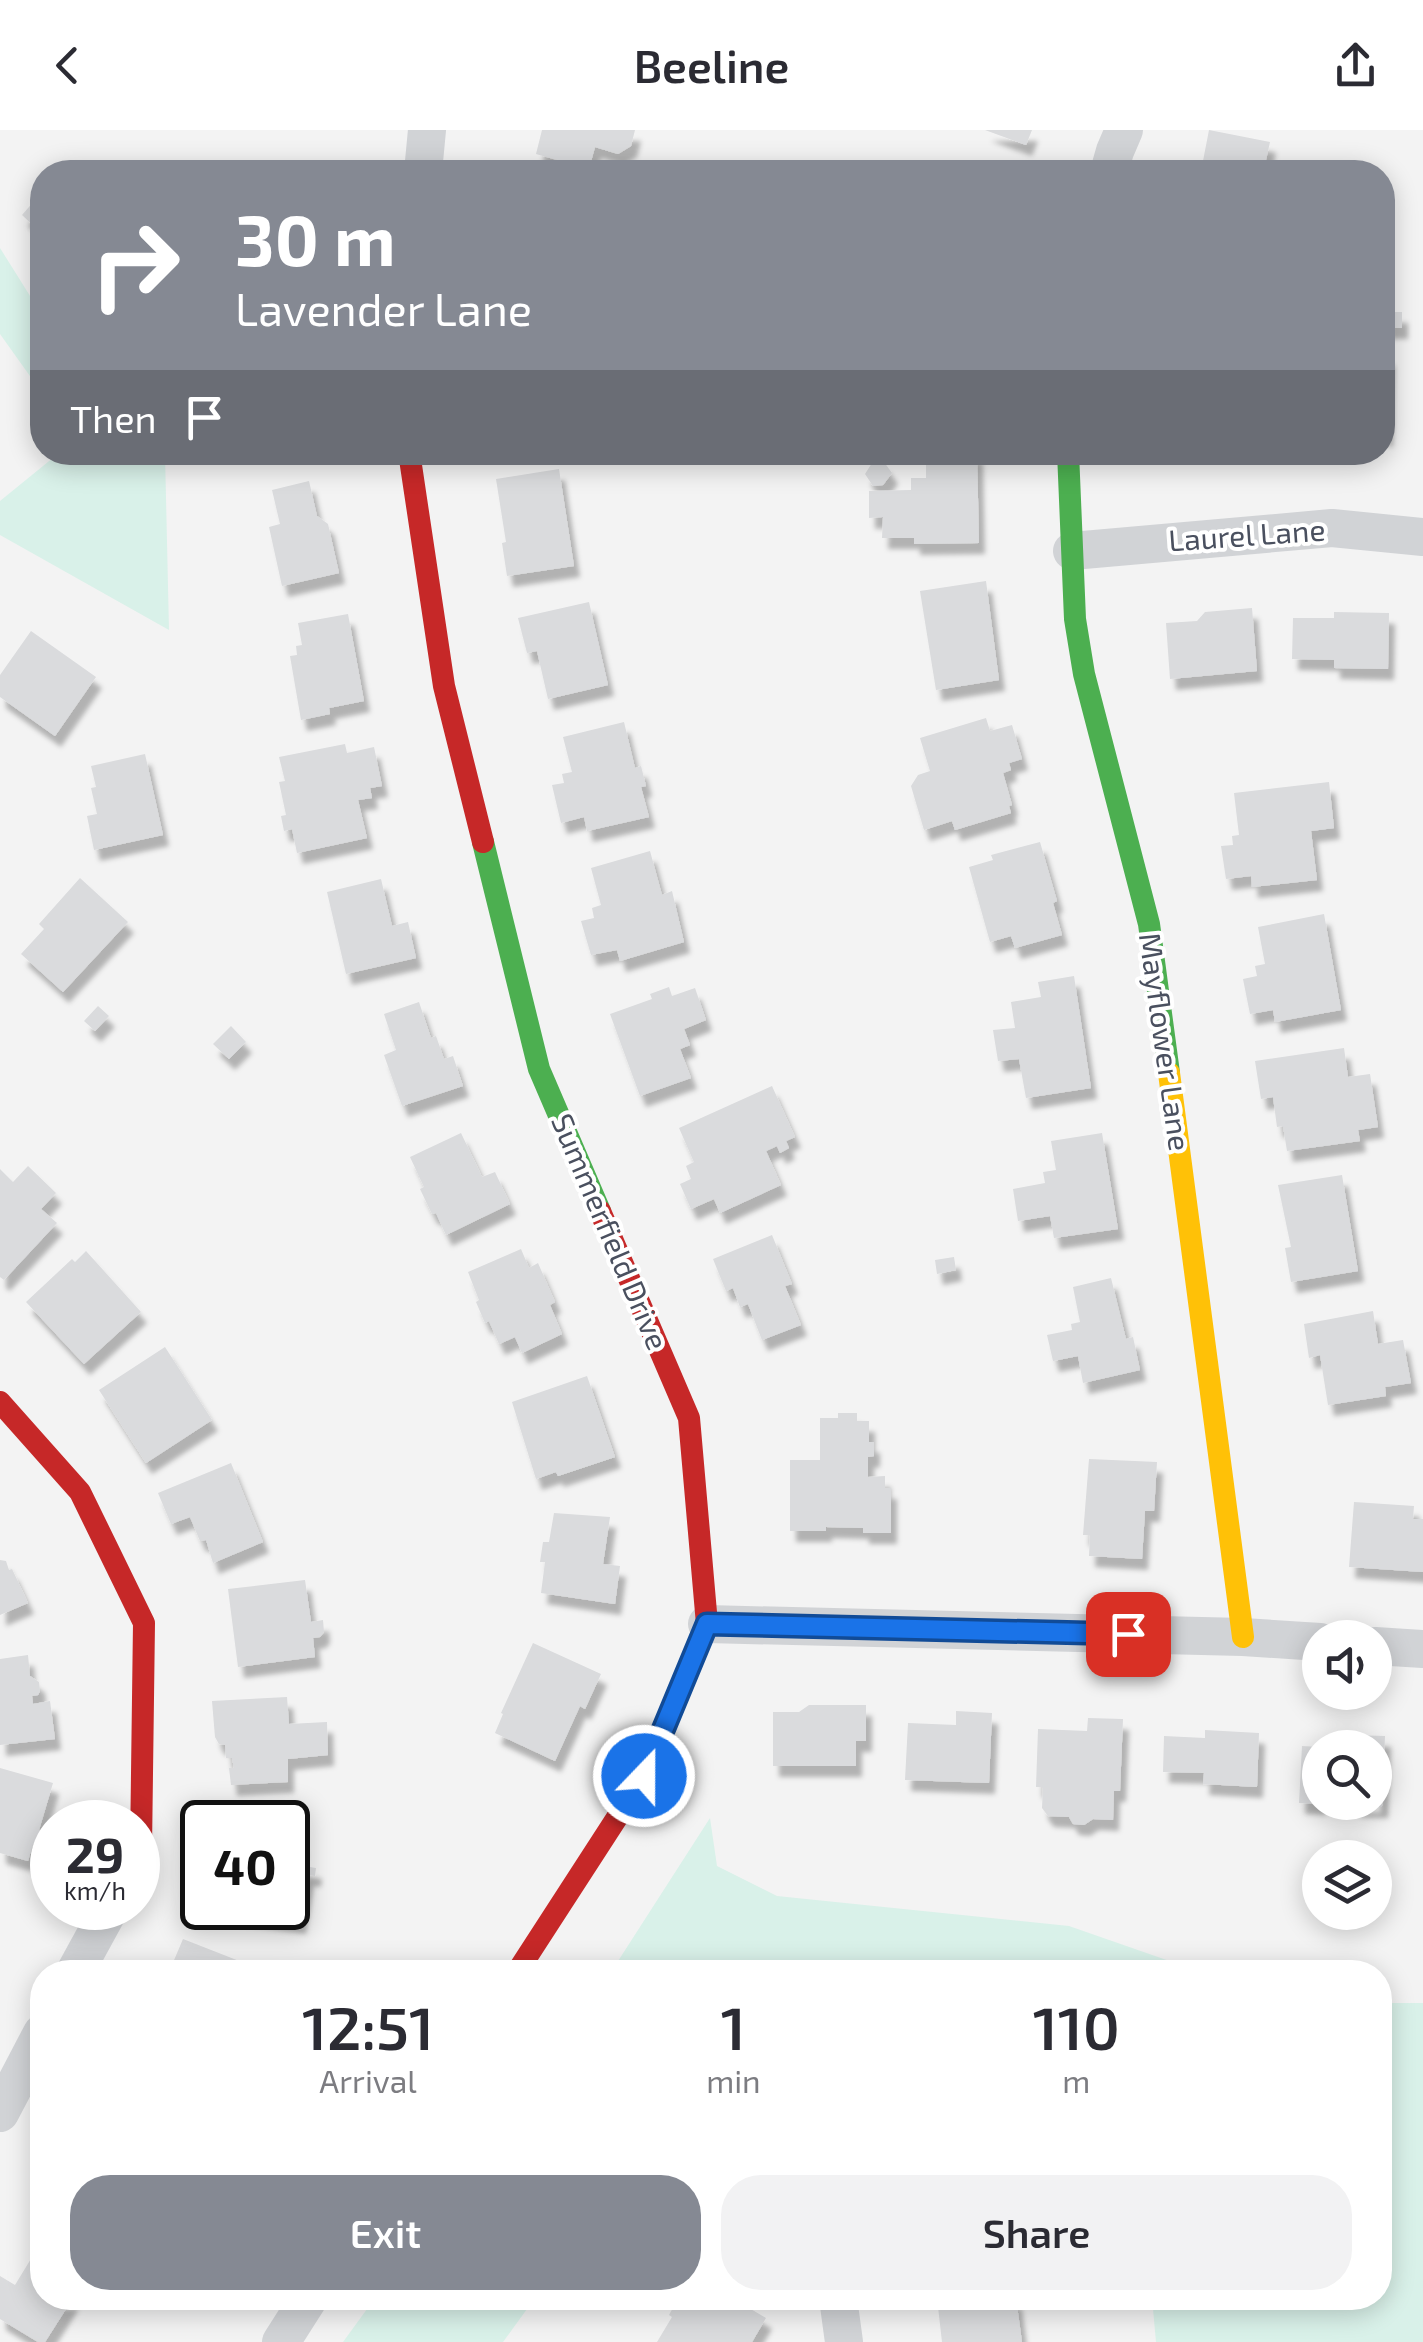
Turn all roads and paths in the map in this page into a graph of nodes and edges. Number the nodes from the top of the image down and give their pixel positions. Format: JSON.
{"nodes":[{"id":1,"x":427,"y":130,"type":"edge"},
{"id":2,"x":1124,"y":130,"type":"edge"},
{"id":3,"x":423,"y":160,"type":"edge"},
{"id":4,"x":1112,"y":160,"type":"edge"},
{"id":5,"x":411,"y":465,"type":"edge"},
{"id":6,"x":1069,"y":465,"type":"edge"},
{"id":7,"x":1423,"y":537,"type":"edge"},
{"id":8,"x":1072,"y":551,"type":"junction"},
{"id":9,"x":0,"y":1402,"type":"edge"},
{"id":10,"x":707,"y":1624,"type":"junction"},
{"id":11,"x":1243,"y":1637,"type":"junction"},
{"id":12,"x":1302,"y":1641,"type":"edge"},
{"id":13,"x":1392,"y":1647,"type":"edge"},
{"id":14,"x":1423,"y":1650,"type":"edge"},
{"id":15,"x":142,"y":1800,"type":"edge"},
{"id":16,"x":98,"y":1930,"type":"edge"},
{"id":17,"x":82,"y":1960,"type":"edge"},
{"id":18,"x":524,"y":1960,"type":"edge"},
{"id":19,"x":30,"y":2056,"type":"edge"},
{"id":20,"x":0,"y":2113,"type":"edge"},
{"id":21,"x":301,"y":2310,"type":"edge"},
{"id":22,"x":840,"y":2310,"type":"edge"},
{"id":23,"x":281,"y":2342,"type":"edge"},
{"id":24,"x":844,"y":2342,"type":"edge"}],
"edges":[{"from":1,"to":3,"type":"street"},
{"from":2,"to":4,"type":"street"},
{"from":5,"to":10,"type":"street","name":"Summerfield Drive"},
{"from":6,"to":8,"type":"street","name":"Mayflower Lane"},
{"from":7,"to":8,"type":"street","name":"Laurel Lane"},
{"from":8,"to":11,"type":"street","name":"Mayflower Lane"},
{"from":9,"to":15,"type":"street"},
{"from":10,"to":11,"type":"street"},
{"from":10,"to":18,"type":"street","name":"Summerfield Drive"},
{"from":11,"to":12,"type":"street"},
{"from":13,"to":14,"type":"street"},
{"from":16,"to":17,"type":"street"},
{"from":19,"to":20,"type":"street"},
{"from":21,"to":23,"type":"street"},
{"from":22,"to":24,"type":"street"}]}
